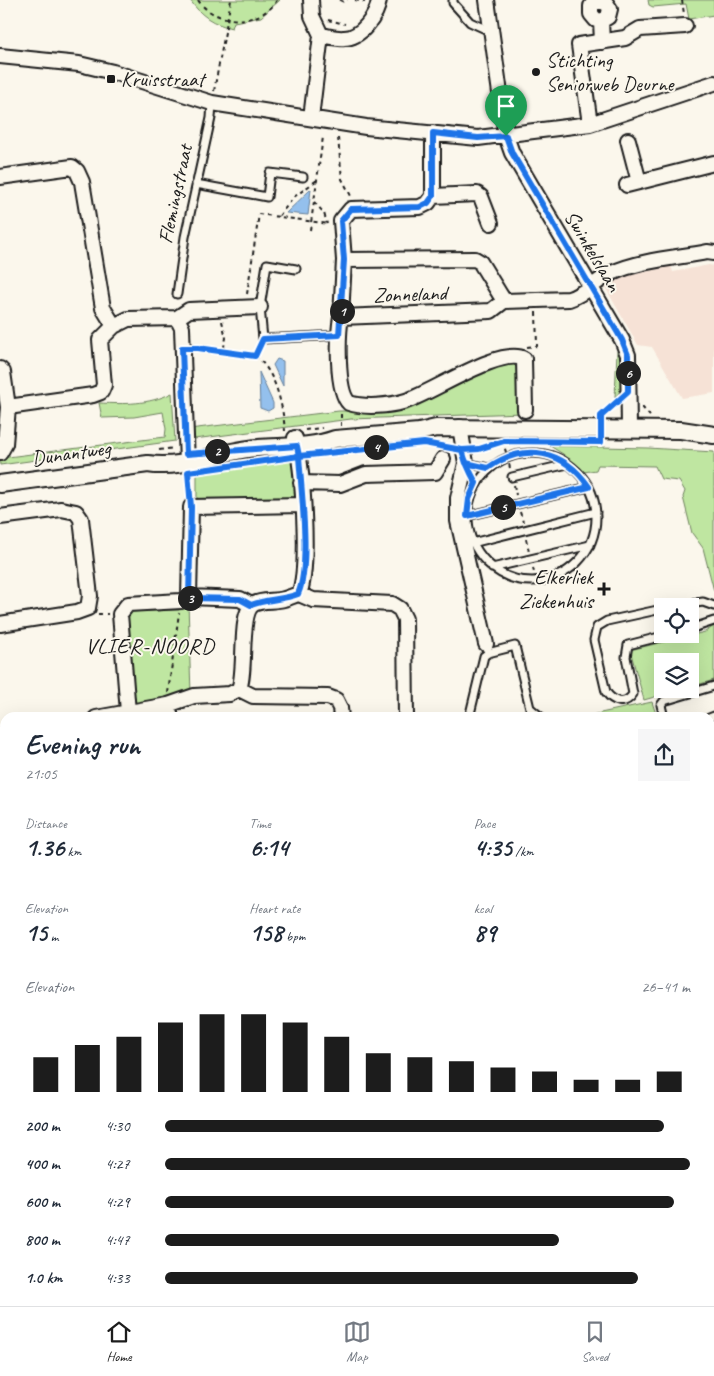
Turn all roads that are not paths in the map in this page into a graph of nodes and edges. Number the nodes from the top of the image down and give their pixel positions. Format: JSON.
{"nodes":[{"id":1,"x":310,"y":0,"type":"edge"},
{"id":2,"x":453,"y":0,"type":"edge"},
{"id":3,"x":487,"y":0,"type":"edge"},
{"id":4,"x":373,"y":1,"type":"edge"},
{"id":5,"x":601,"y":21,"type":"dead end"},
{"id":6,"x":685,"y":26,"type":"dead end"},
{"id":7,"x":492,"y":32,"type":"junction"},
{"id":8,"x":321,"y":35,"type":"junction"},
{"id":9,"x":602,"y":42,"type":"junction"},
{"id":10,"x":0,"y":56,"type":"edge"},
{"id":11,"x":714,"y":84,"type":"edge"},
{"id":12,"x":212,"y":102,"type":"junction"},
{"id":13,"x":311,"y":118,"type":"junction"},
{"id":14,"x":590,"y":124,"type":"junction"},
{"id":15,"x":433,"y":133,"type":"junction"},
{"id":16,"x":506,"y":136,"type":"junction"},
{"id":17,"x":628,"y":140,"type":"dead end"},
{"id":18,"x":714,"y":163,"type":"edge"},
{"id":19,"x":0,"y":177,"type":"edge"},
{"id":20,"x":303,"y":177,"type":"dead end"},
{"id":21,"x":196,"y":184,"type":"junction"},
{"id":22,"x":433,"y":196,"type":"junction"},
{"id":23,"x":491,"y":223,"type":"dead end"},
{"id":24,"x":714,"y":253,"type":"edge"},
{"id":25,"x":344,"y":260,"type":"junction"},
{"id":26,"x":296,"y":269,"type":"dead end"},
{"id":27,"x":591,"y":286,"type":"junction"},
{"id":28,"x":177,"y":294,"type":"dead end"},
{"id":29,"x":504,"y":301,"type":"junction"},
{"id":30,"x":260,"y":308,"type":"junction"},
{"id":31,"x":341,"y":317,"type":"junction"},
{"id":32,"x":177,"y":318,"type":"junction"},
{"id":33,"x":114,"y":326,"type":"junction"},
{"id":34,"x":339,"y":335,"type":"junction"},
{"id":35,"x":0,"y":368,"type":"edge"},
{"id":36,"x":8,"y":407,"type":"junction"},
{"id":37,"x":525,"y":410,"type":"dead end"},
{"id":38,"x":628,"y":429,"type":"junction"},
{"id":39,"x":714,"y":435,"type":"edge"},
{"id":40,"x":293,"y":439,"type":"junction"},
{"id":41,"x":462,"y":444,"type":"junction"},
{"id":42,"x":0,"y":454,"type":"edge"},
{"id":43,"x":443,"y":459,"type":"dead end"},
{"id":44,"x":187,"y":463,"type":"junction"},
{"id":45,"x":568,"y":464,"type":"junction"},
{"id":46,"x":488,"y":468,"type":"junction"},
{"id":47,"x":512,"y":477,"type":"dead end"},
{"id":48,"x":301,"y":483,"type":"junction"},
{"id":49,"x":476,"y":483,"type":"junction"},
{"id":50,"x":0,"y":484,"type":"edge"},
{"id":51,"x":589,"y":487,"type":"junction"},
{"id":52,"x":303,"y":505,"type":"junction"},
{"id":53,"x":596,"y":512,"type":"junction"},
{"id":54,"x":467,"y":516,"type":"junction"},
{"id":55,"x":0,"y":517,"type":"edge"},
{"id":56,"x":472,"y":543,"type":"junction"},
{"id":57,"x":590,"y":546,"type":"junction"},
{"id":58,"x":492,"y":568,"type":"junction"},
{"id":59,"x":298,"y":594,"type":"junction"},
{"id":60,"x":185,"y":599,"type":"junction"},
{"id":61,"x":699,"y":603,"type":"edge"},
{"id":62,"x":251,"y":605,"type":"junction"},
{"id":63,"x":714,"y":606,"type":"edge"},
{"id":64,"x":654,"y":611,"type":"edge"},
{"id":65,"x":714,"y":621,"type":"edge"},
{"id":66,"x":0,"y":624,"type":"edge"},
{"id":67,"x":699,"y":626,"type":"edge"},
{"id":68,"x":654,"y":638,"type":"edge"},
{"id":69,"x":487,"y":649,"type":"junction"},
{"id":70,"x":714,"y":686,"type":"edge"},
{"id":71,"x":239,"y":689,"type":"junction"},
{"id":72,"x":169,"y":711,"type":"edge"},
{"id":73,"x":128,"y":712,"type":"joint"},
{"id":74,"x":340,"y":712,"type":"edge"},
{"id":75,"x":406,"y":712,"type":"edge"},
{"id":76,"x":470,"y":712,"type":"edge"},
{"id":77,"x":535,"y":712,"type":"edge"},
{"id":78,"x":663,"y":712,"type":"edge"}],
"edges":[{"from":1,"to":8,"type":"street"},
{"from":2,"to":7,"type":"lane"},
{"from":3,"to":7,"type":"street","name":"Swinkelslaan"},
{"from":4,"to":8,"type":"street"},
{"from":5,"to":9,"type":"street"},
{"from":6,"to":9,"type":"street"},
{"from":7,"to":16,"type":"street","name":"Swinkelslaan"},
{"from":8,"to":13,"type":"street"},
{"from":9,"to":14,"type":"street"},
{"from":10,"to":12,"type":"street"},
{"from":11,"to":14,"type":"street"},
{"from":12,"to":13,"type":"street"},
{"from":12,"to":21,"type":"lane","name":"Flemingstraat"},
{"from":13,"to":15,"type":"street"},
{"from":14,"to":16,"type":"street"},
{"from":15,"to":16,"type":"street"},
{"from":15,"to":22,"type":"street"},
{"from":16,"to":27,"type":"street","name":"Swinkelslaan"},
{"from":17,"to":18,"type":"street"},
{"from":19,"to":33,"type":"street"},
{"from":20,"to":21,"type":"lane"},
{"from":21,"to":28,"type":"lane","name":"Flemingstraat"},
{"from":22,"to":23,"type":"street"},
{"from":22,"to":25,"type":"street","name":"Zonneland"},
{"from":24,"to":27,"type":"street","name":"Zonneland"},
{"from":25,"to":29,"type":"street","name":"Zonneland"},
{"from":25,"to":31,"type":"street","name":"Zonneland"},
{"from":26,"to":30,"type":"lane"},
{"from":27,"to":29,"type":"street","name":"Zonneland"},
{"from":27,"to":38,"type":"street","name":"Swinkelslaan"},
{"from":29,"to":31,"type":"street","name":"Zonneland"},
{"from":30,"to":32,"type":"street"},
{"from":30,"to":34,"type":"lane"},
{"from":31,"to":34,"type":"street"},
{"from":32,"to":33,"type":"street"},
{"from":32,"to":44,"type":"street"},
{"from":33,"to":36,"type":"street"},
{"from":34,"to":37,"type":"street"},
{"from":35,"to":36,"type":"street"},
{"from":36,"to":42,"type":"street"},
{"from":38,"to":39,"type":"street","name":"Dunantweg"},
{"from":38,"to":41,"type":"street","name":"Dunantweg"},
{"from":40,"to":41,"type":"street","name":"Dunantweg"},
{"from":40,"to":44,"type":"street","name":"Dunantweg"},
{"from":40,"to":48,"type":"street"},
{"from":41,"to":46,"type":"lane"},
{"from":41,"to":49,"type":"lane"},
{"from":41,"to":69,"type":"street"},
{"from":43,"to":48,"type":"street"},
{"from":44,"to":50,"type":"street","name":"Dunantweg"},
{"from":45,"to":46,"type":"lane"},
{"from":45,"to":47,"type":"lane"},
{"from":45,"to":51,"type":"lane"},
{"from":46,"to":49,"type":"lane"},
{"from":48,"to":52,"type":"street"},
{"from":49,"to":54,"type":"lane"},
{"from":51,"to":53,"type":"lane"},
{"from":51,"to":54,"type":"lane"},
{"from":52,"to":59,"type":"street"},
{"from":52,"to":60,"type":"street"},
{"from":53,"to":56,"type":"lane"},
{"from":53,"to":57,"type":"lane"},
{"from":54,"to":56,"type":"lane"},
{"from":55,"to":66,"type":"street"},
{"from":56,"to":58,"type":"lane"},
{"from":57,"to":58,"type":"lane"},
{"from":57,"to":58,"type":"lane"},
{"from":59,"to":62,"type":"street"},
{"from":59,"to":75,"type":"street"},
{"from":60,"to":62,"type":"street"},
{"from":60,"to":73,"type":"street"},
{"from":61,"to":63,"type":"lane"},
{"from":62,"to":71,"type":"street"},
{"from":64,"to":68,"type":"lane"},
{"from":65,"to":67,"type":"lane"},
{"from":69,"to":76,"type":"lane"},
{"from":69,"to":77,"type":"lane"},
{"from":70,"to":78,"type":"lane"},
{"from":71,"to":72,"type":"street"},
{"from":71,"to":74,"type":"street"},
{"from":72,"to":73,"type":"street"}]}
